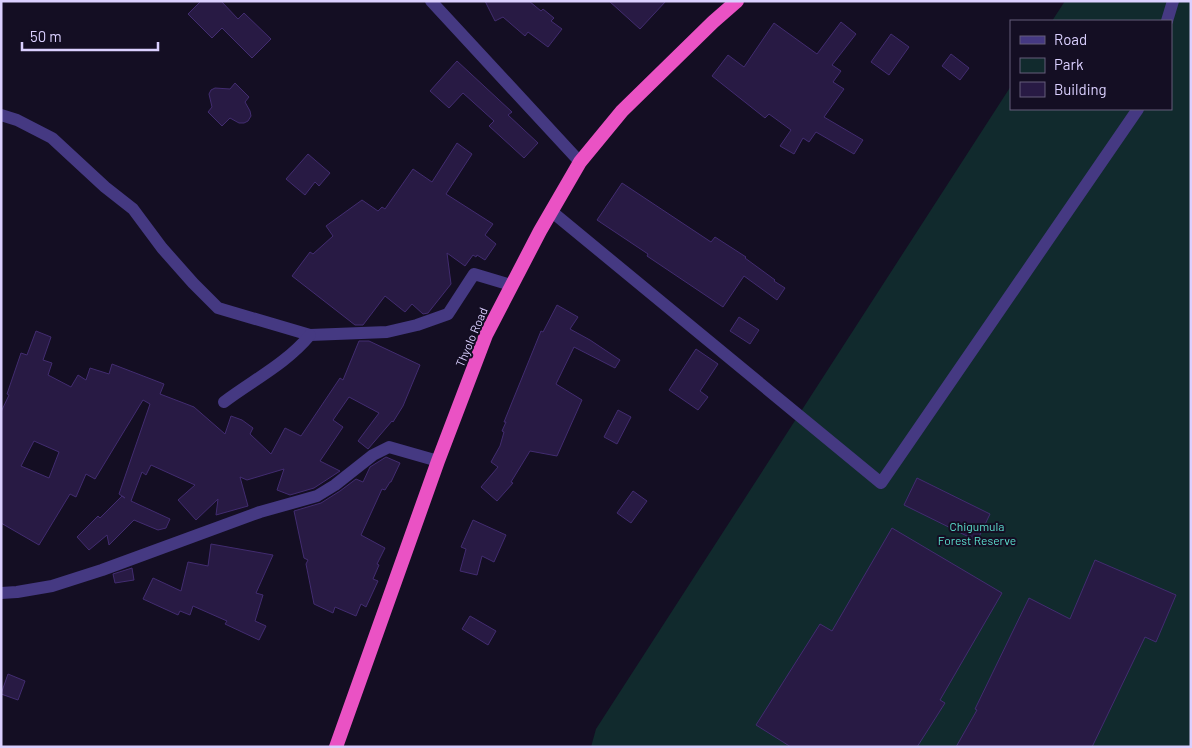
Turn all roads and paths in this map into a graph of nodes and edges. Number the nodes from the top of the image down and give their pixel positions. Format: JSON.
{"nodes":[{"id":1,"x":432,"y":1,"type":"edge"},
{"id":2,"x":737,"y":1,"type":"edge"},
{"id":3,"x":1174,"y":1,"type":"edge"},
{"id":4,"x":1167,"y":20,"type":"edge"},
{"id":5,"x":1137,"y":110,"type":"edge"},
{"id":6,"x":1,"y":115,"type":"edge"},
{"id":7,"x":580,"y":162,"type":"junction"},
{"id":8,"x":551,"y":211,"type":"junction"},
{"id":9,"x":511,"y":285,"type":"junction"},
{"id":10,"x":310,"y":336,"type":"junction"},
{"id":11,"x":224,"y":402,"type":"dead end"},
{"id":12,"x":438,"y":461,"type":"junction"},
{"id":13,"x":1,"y":593,"type":"edge"},
{"id":14,"x":336,"y":747,"type":"edge"}],
"edges":[{"from":1,"to":7,"type":"street"},
{"from":2,"to":7,"type":"highway","name":"Thyolo Road"},
{"from":3,"to":4,"type":"street"},
{"from":5,"to":8,"type":"street"},
{"from":6,"to":10,"type":"street"},
{"from":7,"to":8,"type":"highway","name":"Thyolo Road"},
{"from":8,"to":9,"type":"highway","name":"Thyolo Road"},
{"from":9,"to":10,"type":"street"},
{"from":9,"to":12,"type":"highway","name":"Thyolo Road"},
{"from":10,"to":11,"type":"street"},
{"from":12,"to":13,"type":"street"},
{"from":12,"to":14,"type":"highway","name":"Thyolo Road"}]}
